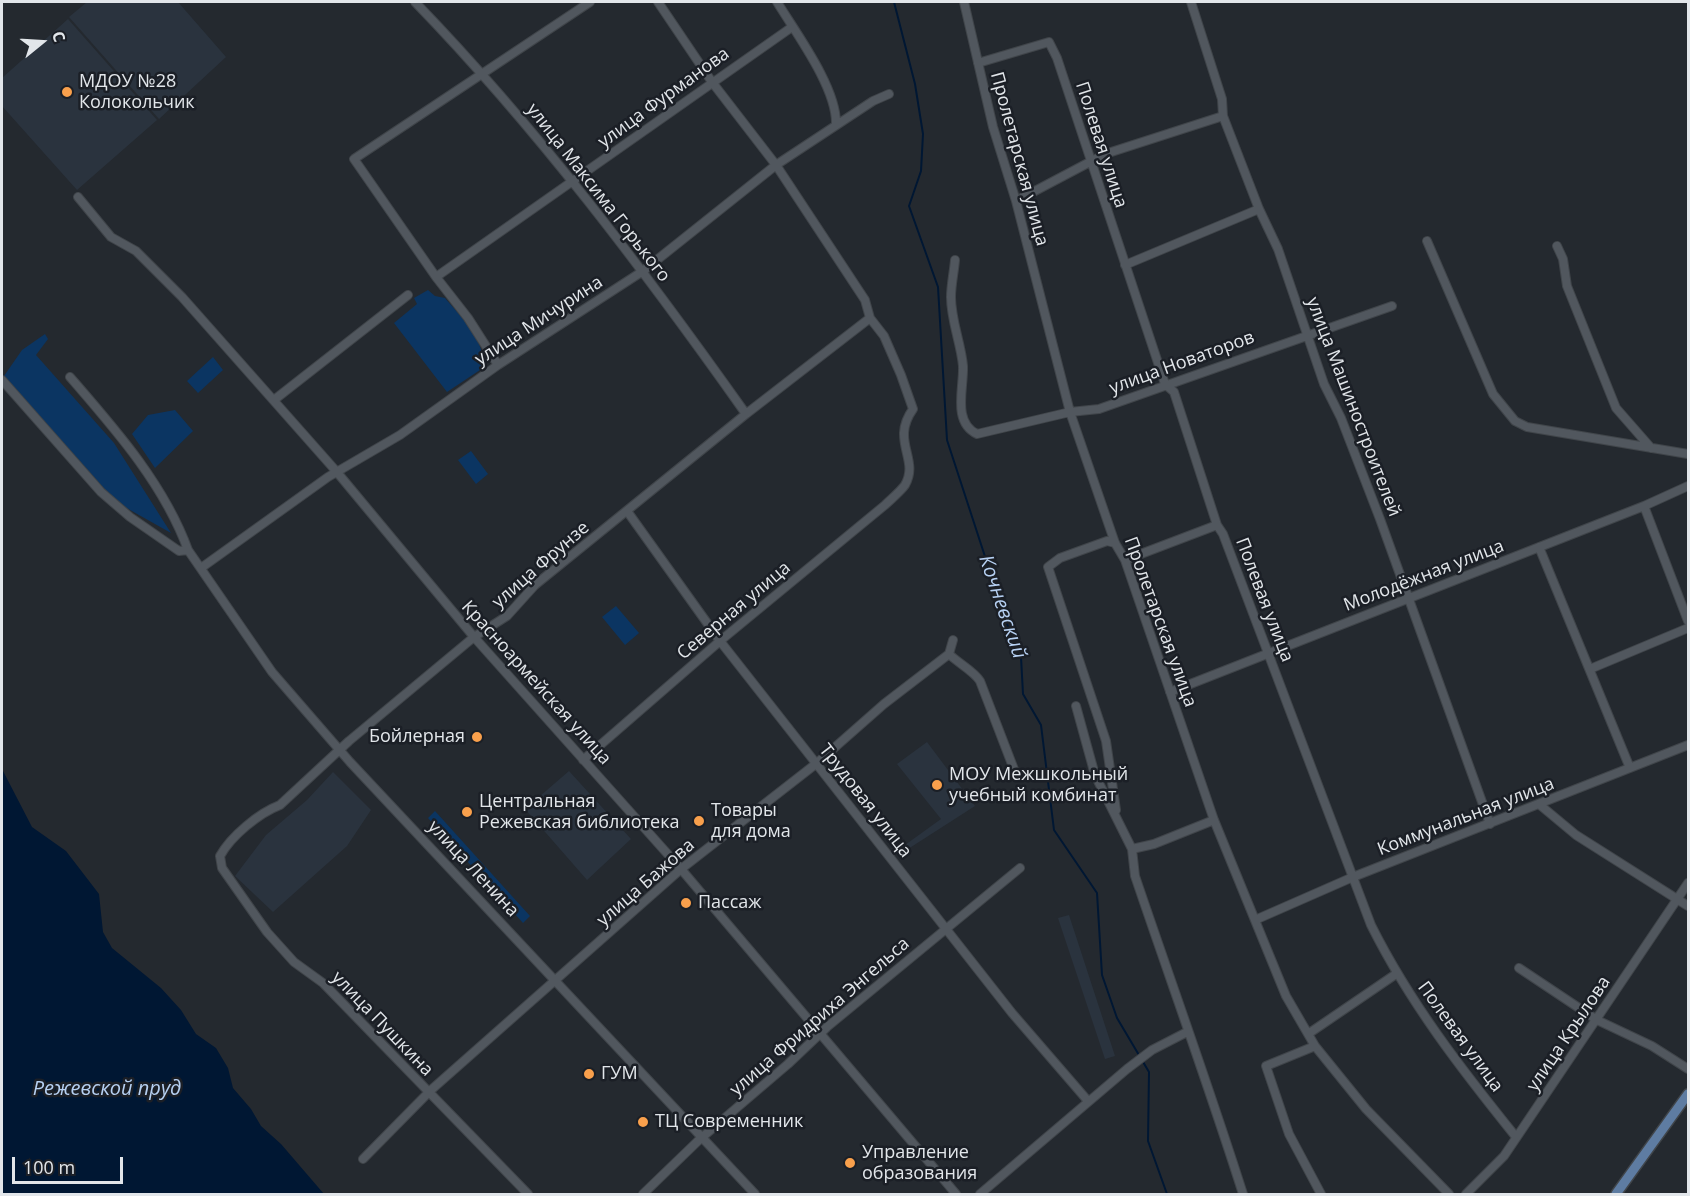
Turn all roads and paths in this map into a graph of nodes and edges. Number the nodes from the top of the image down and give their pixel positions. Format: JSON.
{"nodes":[{"id":1,"x":415,"y":2,"type":"edge"},
{"id":2,"x":590,"y":2,"type":"edge"},
{"id":3,"x":658,"y":2,"type":"edge"},
{"id":4,"x":777,"y":2,"type":"edge"},
{"id":5,"x":964,"y":2,"type":"edge"},
{"id":6,"x":1191,"y":2,"type":"edge"},
{"id":7,"x":792,"y":27,"type":"junction"},
{"id":8,"x":978,"y":63,"type":"junction"},
{"id":9,"x":483,"y":72,"type":"junction"},
{"id":10,"x":712,"y":82,"type":"junction"},
{"id":11,"x":889,"y":94,"type":"dead end"},
{"id":12,"x":1223,"y":116,"type":"junction"},
{"id":13,"x":836,"y":124,"type":"junction"},
{"id":14,"x":1091,"y":164,"type":"junction"},
{"id":15,"x":776,"y":165,"type":"junction"},
{"id":16,"x":572,"y":183,"type":"junction"},
{"id":17,"x":78,"y":196,"type":"dead end"},
{"id":18,"x":1016,"y":201,"type":"junction"},
{"id":19,"x":1259,"y":209,"type":"junction"},
{"id":20,"x":1427,"y":241,"type":"dead end"},
{"id":21,"x":1557,"y":246,"type":"dead end"},
{"id":22,"x":955,"y":260,"type":"dead end"},
{"id":23,"x":1125,"y":265,"type":"junction"},
{"id":24,"x":643,"y":271,"type":"junction"},
{"id":25,"x":436,"y":277,"type":"junction"},
{"id":26,"x":408,"y":295,"type":"dead end"},
{"id":27,"x":1392,"y":306,"type":"dead end"},
{"id":28,"x":870,"y":318,"type":"junction"},
{"id":29,"x":1309,"y":334,"type":"junction"},
{"id":30,"x":498,"y":365,"type":"junction"},
{"id":31,"x":70,"y":377,"type":"dead end"},
{"id":32,"x":2,"y":380,"type":"edge"},
{"id":33,"x":1165,"y":384,"type":"junction"},
{"id":34,"x":274,"y":400,"type":"junction"},
{"id":35,"x":1070,"y":412,"type":"junction"},
{"id":36,"x":746,"y":414,"type":"junction"},
{"id":37,"x":1651,"y":448,"type":"junction"},
{"id":38,"x":1689,"y":454,"type":"edge"},
{"id":39,"x":336,"y":471,"type":"junction"},
{"id":40,"x":1689,"y":486,"type":"edge"},
{"id":41,"x":1644,"y":506,"type":"junction"},
{"id":42,"x":627,"y":511,"type":"junction"},
{"id":43,"x":1217,"y":525,"type":"junction"},
{"id":44,"x":1115,"y":543,"type":"junction"},
{"id":45,"x":1539,"y":547,"type":"junction"},
{"id":46,"x":188,"y":550,"type":"junction"},
{"id":47,"x":1125,"y":560,"type":"junction"},
{"id":48,"x":201,"y":568,"type":"junction"},
{"id":49,"x":1408,"y":599,"type":"junction"},
{"id":50,"x":1689,"y":621,"type":"edge"},
{"id":51,"x":1689,"y":628,"type":"edge"},
{"id":52,"x":474,"y":637,"type":"junction"},
{"id":53,"x":953,"y":640,"type":"dead end"},
{"id":54,"x":720,"y":641,"type":"junction"},
{"id":55,"x":1268,"y":653,"type":"junction"},
{"id":56,"x":950,"y":654,"type":"junction"},
{"id":57,"x":1590,"y":669,"type":"junction"},
{"id":58,"x":1170,"y":693,"type":"junction"},
{"id":59,"x":1076,"y":706,"type":"dead end"},
{"id":60,"x":1689,"y":745,"type":"edge"},
{"id":61,"x":341,"y":752,"type":"junction"},
{"id":62,"x":583,"y":760,"type":"junction"},
{"id":63,"x":817,"y":763,"type":"junction"},
{"id":64,"x":1630,"y":768,"type":"junction"},
{"id":65,"x":1015,"y":772,"type":"dead end"},
{"id":66,"x":1540,"y":805,"type":"junction"},
{"id":67,"x":1117,"y":818,"type":"junction"},
{"id":68,"x":1214,"y":820,"type":"junction"},
{"id":69,"x":1490,"y":824,"type":"junction"},
{"id":70,"x":1132,"y":849,"type":"junction"},
{"id":71,"x":222,"y":868,"type":"joint"},
{"id":72,"x":1020,"y":868,"type":"dead end"},
{"id":73,"x":681,"y":869,"type":"junction"},
{"id":74,"x":1353,"y":877,"type":"junction"},
{"id":75,"x":1689,"y":883,"type":"edge"},
{"id":76,"x":1677,"y":899,"type":"junction"},
{"id":77,"x":1689,"y":906,"type":"edge"},
{"id":78,"x":1255,"y":920,"type":"junction"},
{"id":79,"x":946,"y":930,"type":"junction"},
{"id":80,"x":1519,"y":968,"type":"dead end"},
{"id":81,"x":1396,"y":975,"type":"junction"},
{"id":82,"x":556,"y":980,"type":"junction"},
{"id":83,"x":1597,"y":1020,"type":"junction"},
{"id":84,"x":1187,"y":1032,"type":"junction"},
{"id":85,"x":820,"y":1034,"type":"junction"},
{"id":86,"x":1308,"y":1034,"type":"junction"},
{"id":87,"x":1315,"y":1046,"type":"junction"},
{"id":88,"x":1689,"y":1069,"type":"edge"},
{"id":89,"x":428,"y":1093,"type":"junction"},
{"id":90,"x":1689,"y":1094,"type":"edge"},
{"id":91,"x":1088,"y":1101,"type":"junction"},
{"id":92,"x":1516,"y":1137,"type":"junction"},
{"id":93,"x":702,"y":1138,"type":"junction"},
{"id":94,"x":363,"y":1159,"type":"dead end"},
{"id":95,"x":528,"y":1194,"type":"edge"},
{"id":96,"x":643,"y":1194,"type":"edge"},
{"id":97,"x":755,"y":1194,"type":"edge"},
{"id":98,"x":956,"y":1194,"type":"edge"},
{"id":99,"x":980,"y":1194,"type":"edge"},
{"id":100,"x":1243,"y":1194,"type":"edge"},
{"id":101,"x":1322,"y":1194,"type":"edge"},
{"id":102,"x":1449,"y":1194,"type":"edge"},
{"id":103,"x":1466,"y":1194,"type":"edge"},
{"id":104,"x":1616,"y":1194,"type":"edge"}],
"edges":[{"from":1,"to":9,"type":"street","name":"улица Максима Горького"},
{"from":2,"to":9,"type":"street"},
{"from":3,"to":10,"type":"street"},
{"from":4,"to":7,"type":"street"},
{"from":5,"to":8,"type":"street","name":"Пролетарская улица"},
{"from":6,"to":12,"type":"street","name":"улица Машиностроителей"},
{"from":7,"to":10,"type":"street","name":"улица Фурманова"},
{"from":7,"to":13,"type":"street"},
{"from":8,"to":14,"type":"street","name":"Полевая улица"},
{"from":8,"to":18,"type":"street","name":"Пролетарская улица"},
{"from":9,"to":16,"type":"street","name":"улица Максима Горького"},
{"from":9,"to":25,"type":"street"},
{"from":10,"to":15,"type":"street"},
{"from":10,"to":16,"type":"street","name":"улица Фурманова"},
{"from":11,"to":13,"type":"street","name":"улица Мичурина"},
{"from":12,"to":14,"type":"street"},
{"from":12,"to":19,"type":"street","name":"улица Машиностроителей"},
{"from":13,"to":15,"type":"street","name":"улица Мичурина"},
{"from":14,"to":18,"type":"street"},
{"from":14,"to":23,"type":"street","name":"Полевая улица"},
{"from":15,"to":24,"type":"street","name":"улица Мичурина"},
{"from":15,"to":28,"type":"street"},
{"from":16,"to":24,"type":"street","name":"улица Максима Горького"},
{"from":16,"to":25,"type":"street","name":"улица Фурманова"},
{"from":17,"to":34,"type":"street","name":"Красноармейская улица"},
{"from":18,"to":35,"type":"street","name":"Пролетарская улица"},
{"from":19,"to":23,"type":"street"},
{"from":19,"to":29,"type":"street","name":"улица Машиностроителей"},
{"from":20,"to":37,"type":"street"},
{"from":21,"to":37,"type":"street"},
{"from":22,"to":35,"type":"street","name":"улица Новаторов"},
{"from":23,"to":33,"type":"street","name":"Полевая улица"},
{"from":24,"to":30,"type":"street","name":"улица Мичурина"},
{"from":24,"to":36,"type":"street","name":"улица Максима Горького"},
{"from":25,"to":30,"type":"street"},
{"from":26,"to":34,"type":"street"},
{"from":27,"to":29,"type":"street","name":"улица Новаторов"},
{"from":28,"to":36,"type":"street","name":"улица Фрунзе"},
{"from":28,"to":54,"type":"street","name":"Северная улица"},
{"from":29,"to":33,"type":"street","name":"улица Новаторов"},
{"from":29,"to":49,"type":"street","name":"улица Машиностроителей"},
{"from":30,"to":39,"type":"street","name":"улица Мичурина"},
{"from":31,"to":46,"type":"street","name":"улица Ленина"},
{"from":32,"to":46,"type":"street"},
{"from":33,"to":35,"type":"street","name":"улица Новаторов"},
{"from":33,"to":43,"type":"street","name":"Полевая улица"},
{"from":34,"to":39,"type":"street","name":"Красноармейская улица"},
{"from":35,"to":44,"type":"street","name":"Пролетарская улица"},
{"from":36,"to":42,"type":"street","name":"улица Фрунзе"},
{"from":37,"to":38,"type":"street"},
{"from":39,"to":48,"type":"street","name":"улица Мичурина"},
{"from":39,"to":52,"type":"street","name":"Красноармейская улица"},
{"from":40,"to":41,"type":"street","name":"Молодёжная улица"},
{"from":41,"to":45,"type":"street","name":"Молодёжная улица"},
{"from":41,"to":50,"type":"street"},
{"from":42,"to":52,"type":"street","name":"улица Фрунзе"},
{"from":42,"to":54,"type":"street","name":"Трудовая улица"},
{"from":43,"to":47,"type":"street"},
{"from":43,"to":55,"type":"street","name":"Полевая улица"},
{"from":44,"to":47,"type":"street","name":"Пролетарская улица"},
{"from":44,"to":67,"type":"street"},
{"from":45,"to":49,"type":"street","name":"Молодёжная улица"},
{"from":45,"to":57,"type":"street"},
{"from":46,"to":48,"type":"street","name":"улица Ленина"},
{"from":47,"to":58,"type":"street","name":"Пролетарская улица"},
{"from":48,"to":61,"type":"street","name":"улица Ленина"},
{"from":49,"to":55,"type":"street","name":"Молодёжная улица"},
{"from":49,"to":69,"type":"street","name":"улица Машиностроителей"},
{"from":51,"to":57,"type":"street"},
{"from":52,"to":61,"type":"street","name":"улица Фрунзе"},
{"from":52,"to":62,"type":"street","name":"Красноармейская улица"},
{"from":53,"to":56,"type":"street"},
{"from":54,"to":62,"type":"street","name":"Северная улица"},
{"from":54,"to":63,"type":"street","name":"Трудовая улица"},
{"from":55,"to":58,"type":"street","name":"Молодёжная улица"},
{"from":55,"to":74,"type":"street","name":"Полевая улица"},
{"from":56,"to":63,"type":"street","name":"улица Бажова"},
{"from":56,"to":65,"type":"street"},
{"from":57,"to":64,"type":"street"},
{"from":58,"to":68,"type":"street","name":"Пролетарская улица"},
{"from":59,"to":67,"type":"street"},
{"from":60,"to":64,"type":"street","name":"Коммунальная улица"},
{"from":61,"to":71,"type":"street","name":"улица Фрунзе"},
{"from":61,"to":82,"type":"street","name":"улица Ленина"},
{"from":62,"to":73,"type":"street","name":"Красноармейская улица"},
{"from":63,"to":73,"type":"street","name":"улица Бажова"},
{"from":63,"to":79,"type":"street","name":"Трудовая улица"},
{"from":64,"to":66,"type":"street","name":"Коммунальная улица"},
{"from":66,"to":69,"type":"street","name":"Коммунальная улица"},
{"from":66,"to":76,"type":"street"},
{"from":67,"to":70,"type":"street"},
{"from":68,"to":70,"type":"street"},
{"from":68,"to":78,"type":"street","name":"Пролетарская улица"},
{"from":69,"to":74,"type":"street","name":"Коммунальная улица"},
{"from":70,"to":84,"type":"street"},
{"from":71,"to":89,"type":"street","name":"улица Пушкина"},
{"from":72,"to":79,"type":"street","name":"улица Фридриха Энгельса"},
{"from":73,"to":82,"type":"street","name":"улица Бажова"},
{"from":73,"to":85,"type":"street","name":"Красноармейская улица"},
{"from":74,"to":78,"type":"street","name":"Коммунальная улица"},
{"from":74,"to":81,"type":"street","name":"Полевая улица"},
{"from":75,"to":76,"type":"street","name":"улица Крылова"},
{"from":76,"to":77,"type":"street"},
{"from":76,"to":83,"type":"street","name":"улица Крылова"},
{"from":78,"to":86,"type":"street","name":"Пролетарская улица"},
{"from":79,"to":85,"type":"street","name":"улица Фридриха Энгельса"},
{"from":79,"to":91,"type":"street","name":"Трудовая улица"},
{"from":80,"to":83,"type":"street"},
{"from":81,"to":86,"type":"street"},
{"from":81,"to":92,"type":"street","name":"Полевая улица"},
{"from":82,"to":89,"type":"street","name":"улица Бажова"},
{"from":82,"to":93,"type":"street","name":"улица Ленина"},
{"from":83,"to":88,"type":"street"},
{"from":83,"to":92,"type":"street","name":"улица Крылова"},
{"from":84,"to":91,"type":"street"},
{"from":84,"to":100,"type":"street"},
{"from":85,"to":93,"type":"street","name":"улица Фридриха Энгельса"},
{"from":85,"to":98,"type":"street","name":"Красноармейская улица"},
{"from":86,"to":87,"type":"street","name":"Пролетарская улица"},
{"from":87,"to":101,"type":"street"},
{"from":87,"to":102,"type":"street","name":"Пролетарская улица"},
{"from":89,"to":94,"type":"street","name":"улица Бажова"},
{"from":89,"to":95,"type":"street","name":"улица Пушкина"},
{"from":90,"to":104,"type":"main road"},
{"from":91,"to":99,"type":"street"},
{"from":92,"to":103,"type":"street","name":"улица Крылова"},
{"from":93,"to":96,"type":"street","name":"улица Фридриха Энгельса"},
{"from":93,"to":97,"type":"street","name":"улица Ленина"}]}
